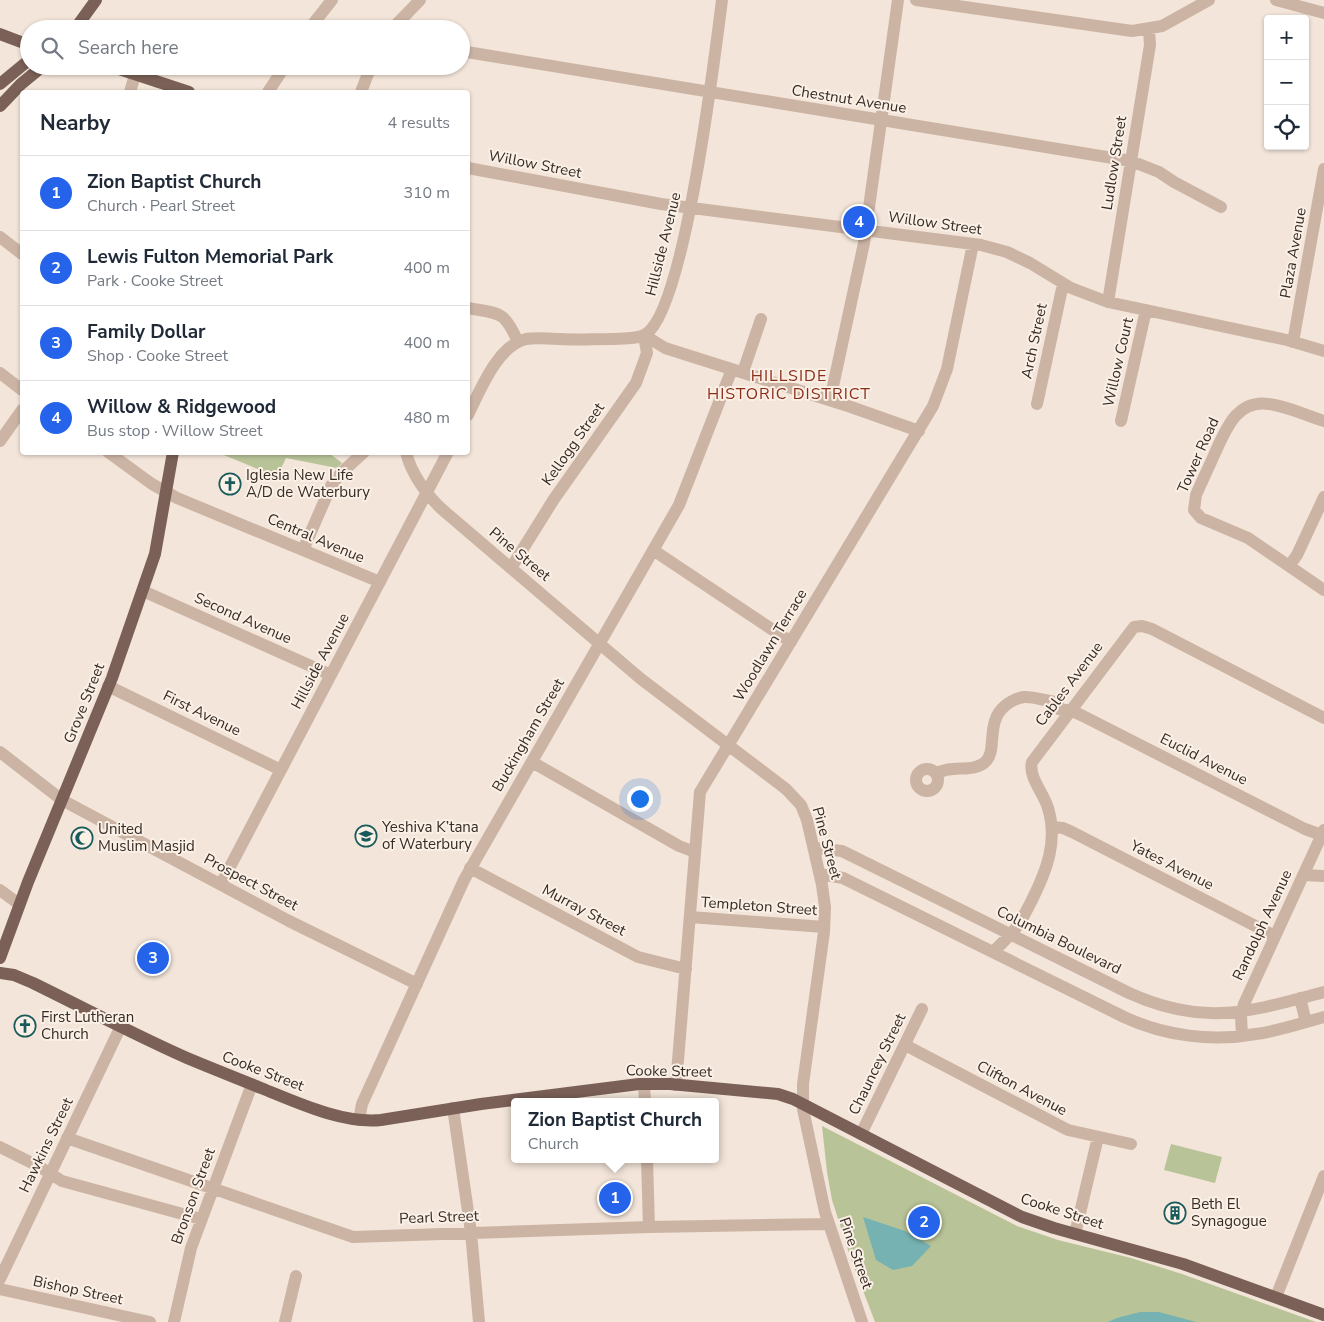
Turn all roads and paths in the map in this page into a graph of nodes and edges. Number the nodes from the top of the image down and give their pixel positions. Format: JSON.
{"nodes":[{"id":1,"x":96,"y":0,"type":"edge"},
{"id":2,"x":332,"y":0,"type":"edge"},
{"id":3,"x":420,"y":0,"type":"edge"},
{"id":4,"x":722,"y":0,"type":"edge"},
{"id":5,"x":898,"y":0,"type":"edge"},
{"id":6,"x":916,"y":0,"type":"edge"},
{"id":7,"x":1209,"y":0,"type":"edge"},
{"id":8,"x":1276,"y":0,"type":"edge"},
{"id":9,"x":1324,"y":13,"type":"edge"},
{"id":10,"x":82,"y":20,"type":"edge"},
{"id":11,"x":316,"y":20,"type":"edge"},
{"id":12,"x":401,"y":20,"type":"edge"},
{"id":13,"x":1149,"y":30,"type":"junction"},
{"id":14,"x":0,"y":34,"type":"edge"},
{"id":15,"x":20,"y":42,"type":"edge"},
{"id":16,"x":470,"y":53,"type":"edge"},
{"id":17,"x":20,"y":67,"type":"edge"},
{"id":18,"x":32,"y":75,"type":"edge"},
{"id":19,"x":135,"y":75,"type":"joint"},
{"id":20,"x":276,"y":75,"type":"edge"},
{"id":21,"x":368,"y":75,"type":"edge"},
{"id":22,"x":0,"y":84,"type":"edge"},
{"id":23,"x":131,"y":90,"type":"edge"},
{"id":24,"x":183,"y":90,"type":"edge"},
{"id":25,"x":269,"y":90,"type":"edge"},
{"id":26,"x":362,"y":90,"type":"edge"},
{"id":27,"x":710,"y":93,"type":"junction"},
{"id":28,"x":0,"y":106,"type":"edge"},
{"id":29,"x":882,"y":120,"type":"junction"},
{"id":30,"x":1131,"y":161,"type":"junction"},
{"id":31,"x":470,"y":168,"type":"edge"},
{"id":32,"x":1324,"y":169,"type":"edge"},
{"id":33,"x":1221,"y":207,"type":"dead end"},
{"id":34,"x":690,"y":208,"type":"junction"},
{"id":35,"x":866,"y":230,"type":"junction"},
{"id":36,"x":0,"y":237,"type":"edge"},
{"id":37,"x":1318,"y":240,"type":"edge"},
{"id":38,"x":974,"y":244,"type":"junction"},
{"id":39,"x":20,"y":252,"type":"edge"},
{"id":40,"x":1063,"y":284,"type":"junction"},
{"id":41,"x":1108,"y":302,"type":"junction"},
{"id":42,"x":470,"y":308,"type":"edge"},
{"id":43,"x":1146,"y":310,"type":"junction"},
{"id":44,"x":761,"y":319,"type":"dead end"},
{"id":45,"x":644,"y":335,"type":"junction"},
{"id":46,"x":518,"y":342,"type":"junction"},
{"id":47,"x":1293,"y":342,"type":"junction"},
{"id":48,"x":1324,"y":351,"type":"edge"},
{"id":49,"x":738,"y":371,"type":"junction"},
{"id":50,"x":0,"y":373,"type":"edge"},
{"id":51,"x":20,"y":388,"type":"edge"},
{"id":52,"x":830,"y":400,"type":"junction"},
{"id":53,"x":1037,"y":404,"type":"dead end"},
{"id":54,"x":470,"y":411,"type":"edge"},
{"id":55,"x":20,"y":413,"type":"edge"},
{"id":56,"x":1324,"y":421,"type":"edge"},
{"id":57,"x":1121,"y":422,"type":"dead end"},
{"id":58,"x":919,"y":431,"type":"junction"},
{"id":59,"x":0,"y":441,"type":"edge"},
{"id":60,"x":112,"y":455,"type":"edge"},
{"id":61,"x":173,"y":455,"type":"edge"},
{"id":62,"x":361,"y":455,"type":"edge"},
{"id":63,"x":407,"y":455,"type":"edge"},
{"id":64,"x":446,"y":455,"type":"edge"},
{"id":65,"x":427,"y":491,"type":"junction"},
{"id":66,"x":167,"y":493,"type":"junction"},
{"id":67,"x":1324,"y":497,"type":"edge"},
{"id":68,"x":303,"y":550,"type":"junction"},
{"id":69,"x":653,"y":550,"type":"junction"},
{"id":70,"x":1289,"y":566,"type":"junction"},
{"id":71,"x":511,"y":568,"type":"junction"},
{"id":72,"x":380,"y":582,"type":"junction"},
{"id":73,"x":1324,"y":590,"type":"edge"},
{"id":74,"x":143,"y":591,"type":"junction"},
{"id":75,"x":791,"y":642,"type":"junction"},
{"id":76,"x":599,"y":643,"type":"junction"},
{"id":77,"x":331,"y":675,"type":"junction"},
{"id":78,"x":108,"y":686,"type":"junction"},
{"id":79,"x":1070,"y":710,"type":"junction"},
{"id":80,"x":1324,"y":718,"type":"edge"},
{"id":81,"x":728,"y":745,"type":"junction"},
{"id":82,"x":0,"y":752,"type":"edge"},
{"id":83,"x":532,"y":762,"type":"junction"},
{"id":84,"x":281,"y":770,"type":"junction"},
{"id":85,"x":936,"y":774,"type":"dead end"},
{"id":86,"x":62,"y":800,"type":"junction"},
{"id":87,"x":1052,"y":827,"type":"junction"},
{"id":88,"x":1323,"y":834,"type":"edge"},
{"id":89,"x":814,"y":848,"type":"junction"},
{"id":90,"x":695,"y":852,"type":"junction"},
{"id":91,"x":470,"y":868,"type":"junction"},
{"id":92,"x":820,"y":874,"type":"junction"},
{"id":93,"x":1303,"y":875,"type":"junction"},
{"id":94,"x":1324,"y":876,"type":"edge"},
{"id":95,"x":221,"y":884,"type":"junction"},
{"id":96,"x":0,"y":890,"type":"edge"},
{"id":97,"x":19,"y":904,"type":"junction"},
{"id":98,"x":690,"y":917,"type":"junction"},
{"id":99,"x":824,"y":927,"type":"junction"},
{"id":100,"x":1010,"y":934,"type":"junction"},
{"id":101,"x":1275,"y":936,"type":"junction"},
{"id":102,"x":993,"y":952,"type":"junction"},
{"id":103,"x":0,"y":958,"type":"edge"},
{"id":104,"x":686,"y":969,"type":"junction"},
{"id":105,"x":0,"y":972,"type":"edge"},
{"id":106,"x":417,"y":984,"type":"junction"},
{"id":107,"x":1324,"y":992,"type":"edge"},
{"id":108,"x":1300,"y":998,"type":"junction"},
{"id":109,"x":922,"y":1009,"type":"dead end"},
{"id":110,"x":1241,"y":1012,"type":"junction"},
{"id":111,"x":1324,"y":1017,"type":"edge"},
{"id":112,"x":1306,"y":1022,"type":"junction"},
{"id":113,"x":121,"y":1026,"type":"junction"},
{"id":114,"x":1242,"y":1036,"type":"junction"},
{"id":115,"x":905,"y":1044,"type":"junction"},
{"id":116,"x":252,"y":1084,"type":"junction"},
{"id":117,"x":644,"y":1084,"type":"junction"},
{"id":118,"x":676,"y":1085,"type":"junction"},
{"id":119,"x":528,"y":1098,"type":"edge"},
{"id":120,"x":645,"y":1098,"type":"edge"},
{"id":121,"x":511,"y":1100,"type":"edge"},
{"id":122,"x":803,"y":1104,"type":"junction"},
{"id":123,"x":453,"y":1108,"type":"junction"},
{"id":124,"x":359,"y":1120,"type":"junction"},
{"id":125,"x":860,"y":1134,"type":"junction"},
{"id":126,"x":1098,"y":1137,"type":"junction"},
{"id":127,"x":67,"y":1138,"type":"junction"},
{"id":128,"x":1130,"y":1144,"type":"dead end"},
{"id":129,"x":0,"y":1148,"type":"edge"},
{"id":130,"x":647,"y":1163,"type":"edge"},
{"id":131,"x":50,"y":1174,"type":"junction"},
{"id":132,"x":1324,"y":1176,"type":"edge"},
{"id":133,"x":212,"y":1188,"type":"junction"},
{"id":134,"x":201,"y":1219,"type":"junction"},
{"id":135,"x":828,"y":1224,"type":"junction"},
{"id":136,"x":649,"y":1226,"type":"junction"},
{"id":137,"x":471,"y":1232,"type":"junction"},
{"id":138,"x":1075,"y":1234,"type":"junction"},
{"id":139,"x":296,"y":1276,"type":"dead end"},
{"id":140,"x":0,"y":1279,"type":"edge"},
{"id":141,"x":0,"y":1289,"type":"edge"},
{"id":142,"x":1276,"y":1297,"type":"junction"},
{"id":143,"x":1324,"y":1315,"type":"edge"},
{"id":144,"x":121,"y":1319,"type":"edge"},
{"id":145,"x":150,"y":1322,"type":"edge"},
{"id":146,"x":174,"y":1322,"type":"edge"},
{"id":147,"x":285,"y":1322,"type":"edge"},
{"id":148,"x":479,"y":1322,"type":"edge"},
{"id":149,"x":862,"y":1322,"type":"edge"}],
"edges":[{"from":1,"to":10,"type":"main road"},
{"from":2,"to":11,"type":"street"},
{"from":3,"to":12,"type":"street"},
{"from":4,"to":27,"type":"street","name":"Hillside Avenue"},
{"from":5,"to":29,"type":"street"},
{"from":6,"to":13,"type":"street"},
{"from":7,"to":13,"type":"street"},
{"from":8,"to":9,"type":"street"},
{"from":13,"to":30,"type":"street","name":"Ludlow Street"},
{"from":14,"to":15,"type":"main road"},
{"from":16,"to":27,"type":"street","name":"Chestnut Avenue"},
{"from":17,"to":22,"type":"main road"},
{"from":18,"to":28,"type":"main road"},
{"from":19,"to":23,"type":"street"},
{"from":19,"to":24,"type":"main road"},
{"from":20,"to":25,"type":"street"},
{"from":21,"to":26,"type":"street"},
{"from":27,"to":29,"type":"street","name":"Chestnut Avenue"},
{"from":27,"to":34,"type":"street","name":"Hillside Avenue"},
{"from":29,"to":30,"type":"street","name":"Chestnut Avenue"},
{"from":29,"to":35,"type":"street"},
{"from":30,"to":33,"type":"street","name":"Chestnut Avenue"},
{"from":30,"to":41,"type":"street","name":"Ludlow Street"},
{"from":31,"to":34,"type":"street","name":"Willow Street"},
{"from":32,"to":37,"type":"street","name":"Plaza Avenue"},
{"from":34,"to":35,"type":"street","name":"Willow Street"},
{"from":34,"to":45,"type":"street","name":"Hillside Avenue"},
{"from":35,"to":38,"type":"street","name":"Willow Street"},
{"from":35,"to":52,"type":"street"},
{"from":36,"to":39,"type":"street"},
{"from":37,"to":47,"type":"street","name":"Plaza Avenue"},
{"from":38,"to":40,"type":"street","name":"Willow Street"},
{"from":38,"to":58,"type":"street","name":"Woodlawn Terrace"},
{"from":40,"to":41,"type":"street","name":"Willow Street"},
{"from":40,"to":53,"type":"street","name":"Arch Street"},
{"from":41,"to":43,"type":"street","name":"Willow Street"},
{"from":42,"to":46,"type":"street"},
{"from":43,"to":47,"type":"street","name":"Willow Street"},
{"from":43,"to":57,"type":"street","name":"Willow Court"},
{"from":44,"to":49,"type":"street","name":"Buckingham Street"},
{"from":45,"to":46,"type":"street"},
{"from":45,"to":49,"type":"street"},
{"from":45,"to":71,"type":"street","name":"Kellogg Street"},
{"from":46,"to":54,"type":"street"},
{"from":47,"to":48,"type":"street","name":"Willow Street"},
{"from":49,"to":52,"type":"street"},
{"from":49,"to":69,"type":"street","name":"Buckingham Street"},
{"from":50,"to":51,"type":"street"},
{"from":52,"to":58,"type":"street"},
{"from":55,"to":59,"type":"street"},
{"from":56,"to":70,"type":"street","name":"Tower Road"},
{"from":58,"to":75,"type":"street","name":"Woodlawn Terrace"},
{"from":60,"to":66,"type":"street","name":"Central Avenue"},
{"from":61,"to":66,"type":"main road","name":"Grove Street"},
{"from":62,"to":68,"type":"street"},
{"from":63,"to":65,"type":"street","name":"Pine Street"},
{"from":64,"to":65,"type":"street","name":"Hillside Avenue"},
{"from":65,"to":71,"type":"street","name":"Pine Street"},
{"from":65,"to":72,"type":"street","name":"Hillside Avenue"},
{"from":66,"to":68,"type":"street","name":"Central Avenue"},
{"from":66,"to":74,"type":"main road","name":"Grove Street"},
{"from":67,"to":70,"type":"street"},
{"from":68,"to":72,"type":"street","name":"Central Avenue"},
{"from":69,"to":75,"type":"street"},
{"from":69,"to":76,"type":"street","name":"Buckingham Street"},
{"from":70,"to":73,"type":"street","name":"Tower Road"},
{"from":71,"to":76,"type":"street","name":"Pine Street"},
{"from":72,"to":77,"type":"street","name":"Hillside Avenue"},
{"from":74,"to":77,"type":"street","name":"Second Avenue"},
{"from":74,"to":78,"type":"main road","name":"Grove Street"},
{"from":75,"to":81,"type":"street","name":"Woodlawn Terrace"},
{"from":76,"to":81,"type":"street","name":"Pine Street"},
{"from":76,"to":83,"type":"street","name":"Buckingham Street"},
{"from":77,"to":84,"type":"street","name":"Hillside Avenue"},
{"from":78,"to":84,"type":"street","name":"First Avenue"},
{"from":78,"to":86,"type":"main road","name":"Grove Street"},
{"from":79,"to":80,"type":"street","name":"Cables Avenue"},
{"from":79,"to":85,"type":"street","name":"Euclid Avenue"},
{"from":79,"to":87,"type":"street","name":"Cables Avenue"},
{"from":79,"to":88,"type":"street","name":"Euclid Avenue"},
{"from":81,"to":89,"type":"street","name":"Pine Street"},
{"from":81,"to":90,"type":"street","name":"Woodlawn Terrace"},
{"from":82,"to":86,"type":"street","name":"Prospect Street"},
{"from":83,"to":90,"type":"street"},
{"from":83,"to":91,"type":"street","name":"Buckingham Street"},
{"from":84,"to":95,"type":"street","name":"Hillside Avenue"},
{"from":86,"to":95,"type":"street","name":"Prospect Street"},
{"from":86,"to":97,"type":"main road","name":"Grove Street"},
{"from":87,"to":100,"type":"street","name":"Cables Avenue"},
{"from":87,"to":101,"type":"street","name":"Yates Avenue"},
{"from":88,"to":93,"type":"street","name":"Randolph Avenue"},
{"from":89,"to":92,"type":"street","name":"Pine Street"},
{"from":89,"to":100,"type":"street","name":"Columbia Boulevard"},
{"from":90,"to":98,"type":"street","name":"Woodlawn Terrace"},
{"from":91,"to":104,"type":"street","name":"Murray Street"},
{"from":91,"to":106,"type":"street","name":"Buckingham Street"},
{"from":92,"to":99,"type":"street","name":"Pine Street"},
{"from":92,"to":102,"type":"street"},
{"from":93,"to":94,"type":"street"},
{"from":93,"to":101,"type":"street","name":"Randolph Avenue"},
{"from":95,"to":106,"type":"street","name":"Prospect Street"},
{"from":96,"to":97,"type":"street"},
{"from":97,"to":103,"type":"main road","name":"Grove Street"},
{"from":98,"to":99,"type":"street","name":"Templeton Street"},
{"from":98,"to":104,"type":"street","name":"Woodlawn Terrace"},
{"from":99,"to":122,"type":"street","name":"Pine Street"},
{"from":100,"to":102,"type":"street","name":"Cables Avenue"},
{"from":100,"to":110,"type":"street","name":"Columbia Boulevard"},
{"from":101,"to":110,"type":"street","name":"Randolph Avenue"},
{"from":102,"to":114,"type":"street"},
{"from":104,"to":118,"type":"street","name":"Woodlawn Terrace"},
{"from":105,"to":113,"type":"main road","name":"Cooke Street"},
{"from":106,"to":124,"type":"street","name":"Buckingham Street"},
{"from":107,"to":108,"type":"street","name":"Columbia Boulevard"},
{"from":108,"to":110,"type":"street","name":"Columbia Boulevard"},
{"from":108,"to":112,"type":"street"},
{"from":109,"to":115,"type":"street","name":"Chauncey Street"},
{"from":110,"to":114,"type":"street","name":"Randolph Avenue"},
{"from":111,"to":112,"type":"street"},
{"from":112,"to":114,"type":"street"},
{"from":113,"to":116,"type":"main road","name":"Cooke Street"},
{"from":113,"to":127,"type":"street","name":"Hawkins Street"},
{"from":115,"to":125,"type":"street","name":"Chauncey Street"},
{"from":115,"to":126,"type":"street","name":"Clifton Avenue"},
{"from":116,"to":124,"type":"main road","name":"Cooke Street"},
{"from":116,"to":133,"type":"street","name":"Bronson Street"},
{"from":117,"to":118,"type":"main road","name":"Cooke Street"},
{"from":117,"to":119,"type":"main road","name":"Cooke Street"},
{"from":117,"to":120,"type":"street"},
{"from":118,"to":122,"type":"main road","name":"Cooke Street"},
{"from":121,"to":123,"type":"main road","name":"Cooke Street"},
{"from":122,"to":125,"type":"main road","name":"Cooke Street"},
{"from":122,"to":135,"type":"street","name":"Pine Street"},
{"from":123,"to":124,"type":"main road","name":"Cooke Street"},
{"from":123,"to":137,"type":"street"},
{"from":125,"to":138,"type":"main road","name":"Cooke Street"},
{"from":126,"to":128,"type":"street","name":"Clifton Avenue"},
{"from":126,"to":138,"type":"street"},
{"from":127,"to":131,"type":"street","name":"Hawkins Street"},
{"from":127,"to":133,"type":"street","name":"Pearl Street"},
{"from":129,"to":131,"type":"street"},
{"from":130,"to":136,"type":"street"},
{"from":131,"to":134,"type":"street"},
{"from":131,"to":140,"type":"street","name":"Hawkins Street"},
{"from":132,"to":142,"type":"street"},
{"from":133,"to":134,"type":"street","name":"Bronson Street"},
{"from":133,"to":137,"type":"street","name":"Pearl Street"},
{"from":134,"to":146,"type":"street","name":"Bronson Street"},
{"from":135,"to":136,"type":"street","name":"Pearl Street"},
{"from":135,"to":149,"type":"street","name":"Pine Street"},
{"from":136,"to":137,"type":"street","name":"Pearl Street"},
{"from":137,"to":148,"type":"street"},
{"from":138,"to":142,"type":"main road","name":"Cooke Street"},
{"from":139,"to":147,"type":"street"},
{"from":141,"to":144,"type":"street","name":"Bishop Street"},
{"from":142,"to":143,"type":"main road","name":"Cooke Street"},
{"from":144,"to":145,"type":"street","name":"Bishop Street"}]}
